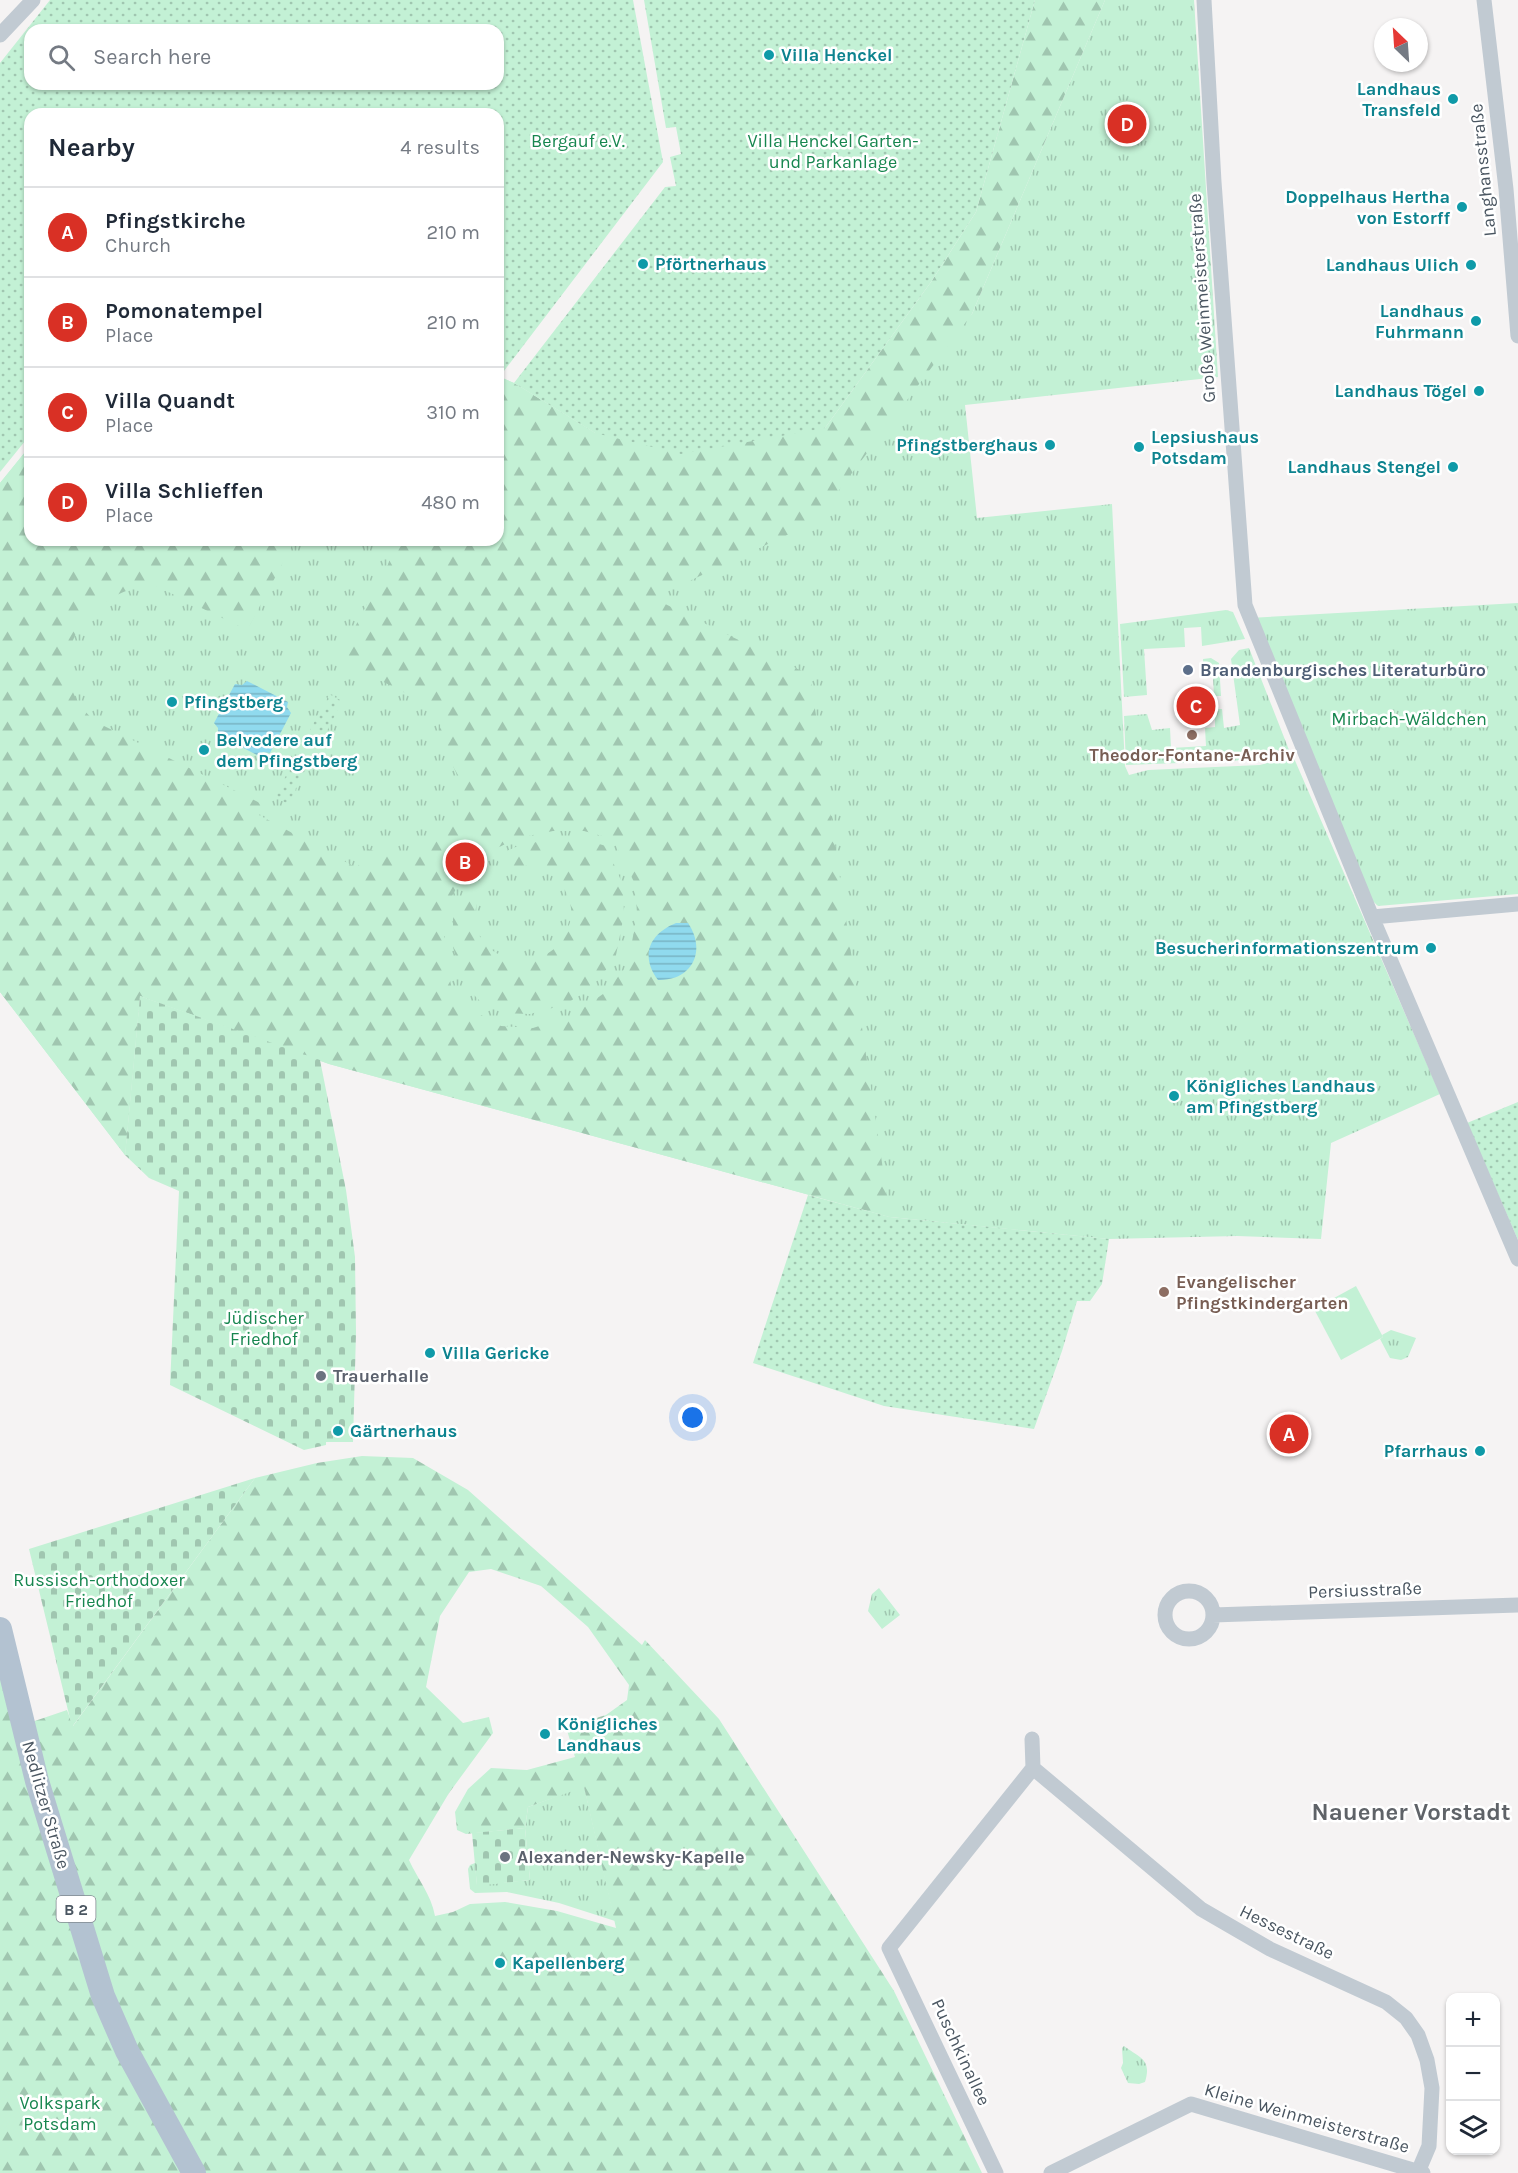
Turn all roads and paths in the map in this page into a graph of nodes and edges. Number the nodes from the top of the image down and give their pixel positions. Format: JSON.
{"nodes":[{"id":1,"x":33,"y":0,"type":"edge"},
{"id":2,"x":1204,"y":0,"type":"edge"},
{"id":3,"x":1484,"y":0,"type":"edge"},
{"id":4,"x":0,"y":35,"type":"edge"},
{"id":5,"x":1518,"y":336,"type":"edge"},
{"id":6,"x":1518,"y":904,"type":"edge"},
{"id":7,"x":1372,"y":917,"type":"junction"},
{"id":8,"x":1518,"y":1258,"type":"edge"},
{"id":9,"x":1518,"y":1605,"type":"edge"},
{"id":10,"x":1213,"y":1614,"type":"dead end"},
{"id":11,"x":0,"y":1629,"type":"edge"},
{"id":12,"x":1032,"y":1739,"type":"dead end"},
{"id":13,"x":1033,"y":1768,"type":"junction"},
{"id":14,"x":1421,"y":2172,"type":"edge"},
{"id":15,"x":194,"y":2173,"type":"edge"},
{"id":16,"x":996,"y":2173,"type":"edge"},
{"id":17,"x":1052,"y":2173,"type":"edge"}],
"edges":[{"from":1,"to":4,"type":"street"},
{"from":2,"to":7,"type":"street","name":"Große Weinmeisterstraße"},
{"from":3,"to":5,"type":"street","name":"Langhansstraße"},
{"from":6,"to":7,"type":"street"},
{"from":7,"to":8,"type":"street","name":"Große Weinmeisterstraße"},
{"from":9,"to":10,"type":"street","name":"Persiusstraße"},
{"from":11,"to":15,"type":"main road","name":"Nedlitzer Straße","number":"B 2"},
{"from":12,"to":13,"type":"street"},
{"from":13,"to":14,"type":"street","name":"Hessestraße"},
{"from":13,"to":16,"type":"street","name":"Puschkinallee"},
{"from":14,"to":17,"type":"street","name":"Kleine Weinmeisterstraße"}]}
